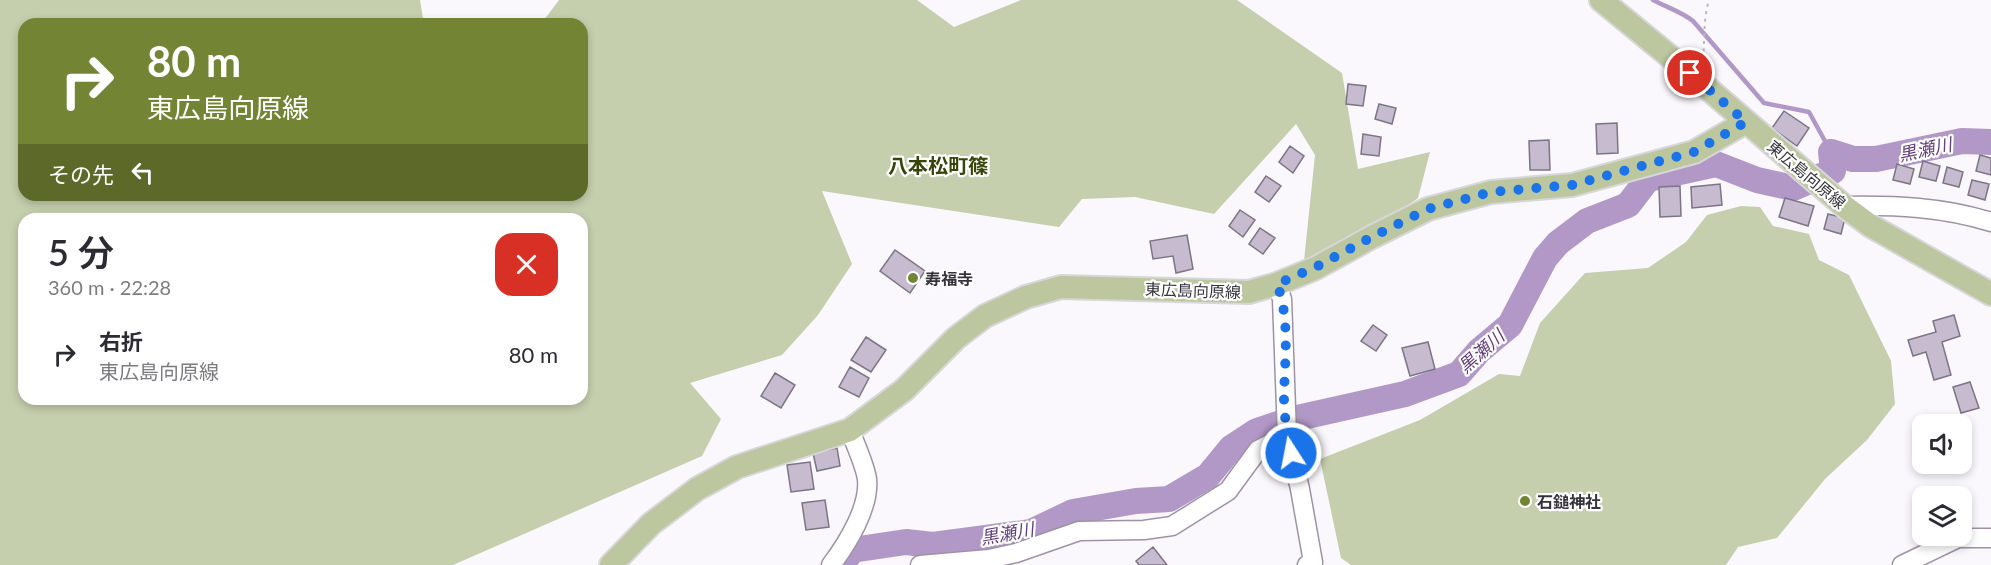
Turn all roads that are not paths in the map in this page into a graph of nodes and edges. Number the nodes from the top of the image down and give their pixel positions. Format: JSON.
{"nodes":[{"id":1,"x":1600,"y":0,"type":"edge"},
{"id":2,"x":1746,"y":122,"type":"junction"},
{"id":3,"x":1844,"y":206,"type":"junction"},
{"id":4,"x":1991,"y":222,"type":"edge"},
{"id":5,"x":1277,"y":284,"type":"junction"},
{"id":6,"x":1991,"y":294,"type":"edge"},
{"id":7,"x":1286,"y":426,"type":"junction"},
{"id":8,"x":850,"y":430,"type":"junction"},
{"id":9,"x":1991,"y":538,"type":"edge"},
{"id":10,"x":611,"y":565,"type":"edge"},
{"id":11,"x":831,"y":565,"type":"edge"},
{"id":12,"x":920,"y":565,"type":"edge"},
{"id":13,"x":1307,"y":565,"type":"edge"},
{"id":14,"x":1902,"y":565,"type":"edge"}],
"edges":[{"from":1,"to":2,"type":"main road"},
{"from":2,"to":3,"type":"main road","name":"東広島向原線"},
{"from":2,"to":5,"type":"main road","name":"東広島向原線"},
{"from":3,"to":4,"type":"street"},
{"from":3,"to":6,"type":"main road","name":"東広島向原線"},
{"from":5,"to":7,"type":"street"},
{"from":5,"to":8,"type":"main road","name":"東広島向原線"},
{"from":7,"to":12,"type":"street"},
{"from":7,"to":13,"type":"street"},
{"from":8,"to":10,"type":"main road","name":"東広島向原線"},
{"from":8,"to":11,"type":"street"},
{"from":9,"to":14,"type":"street"}]}
